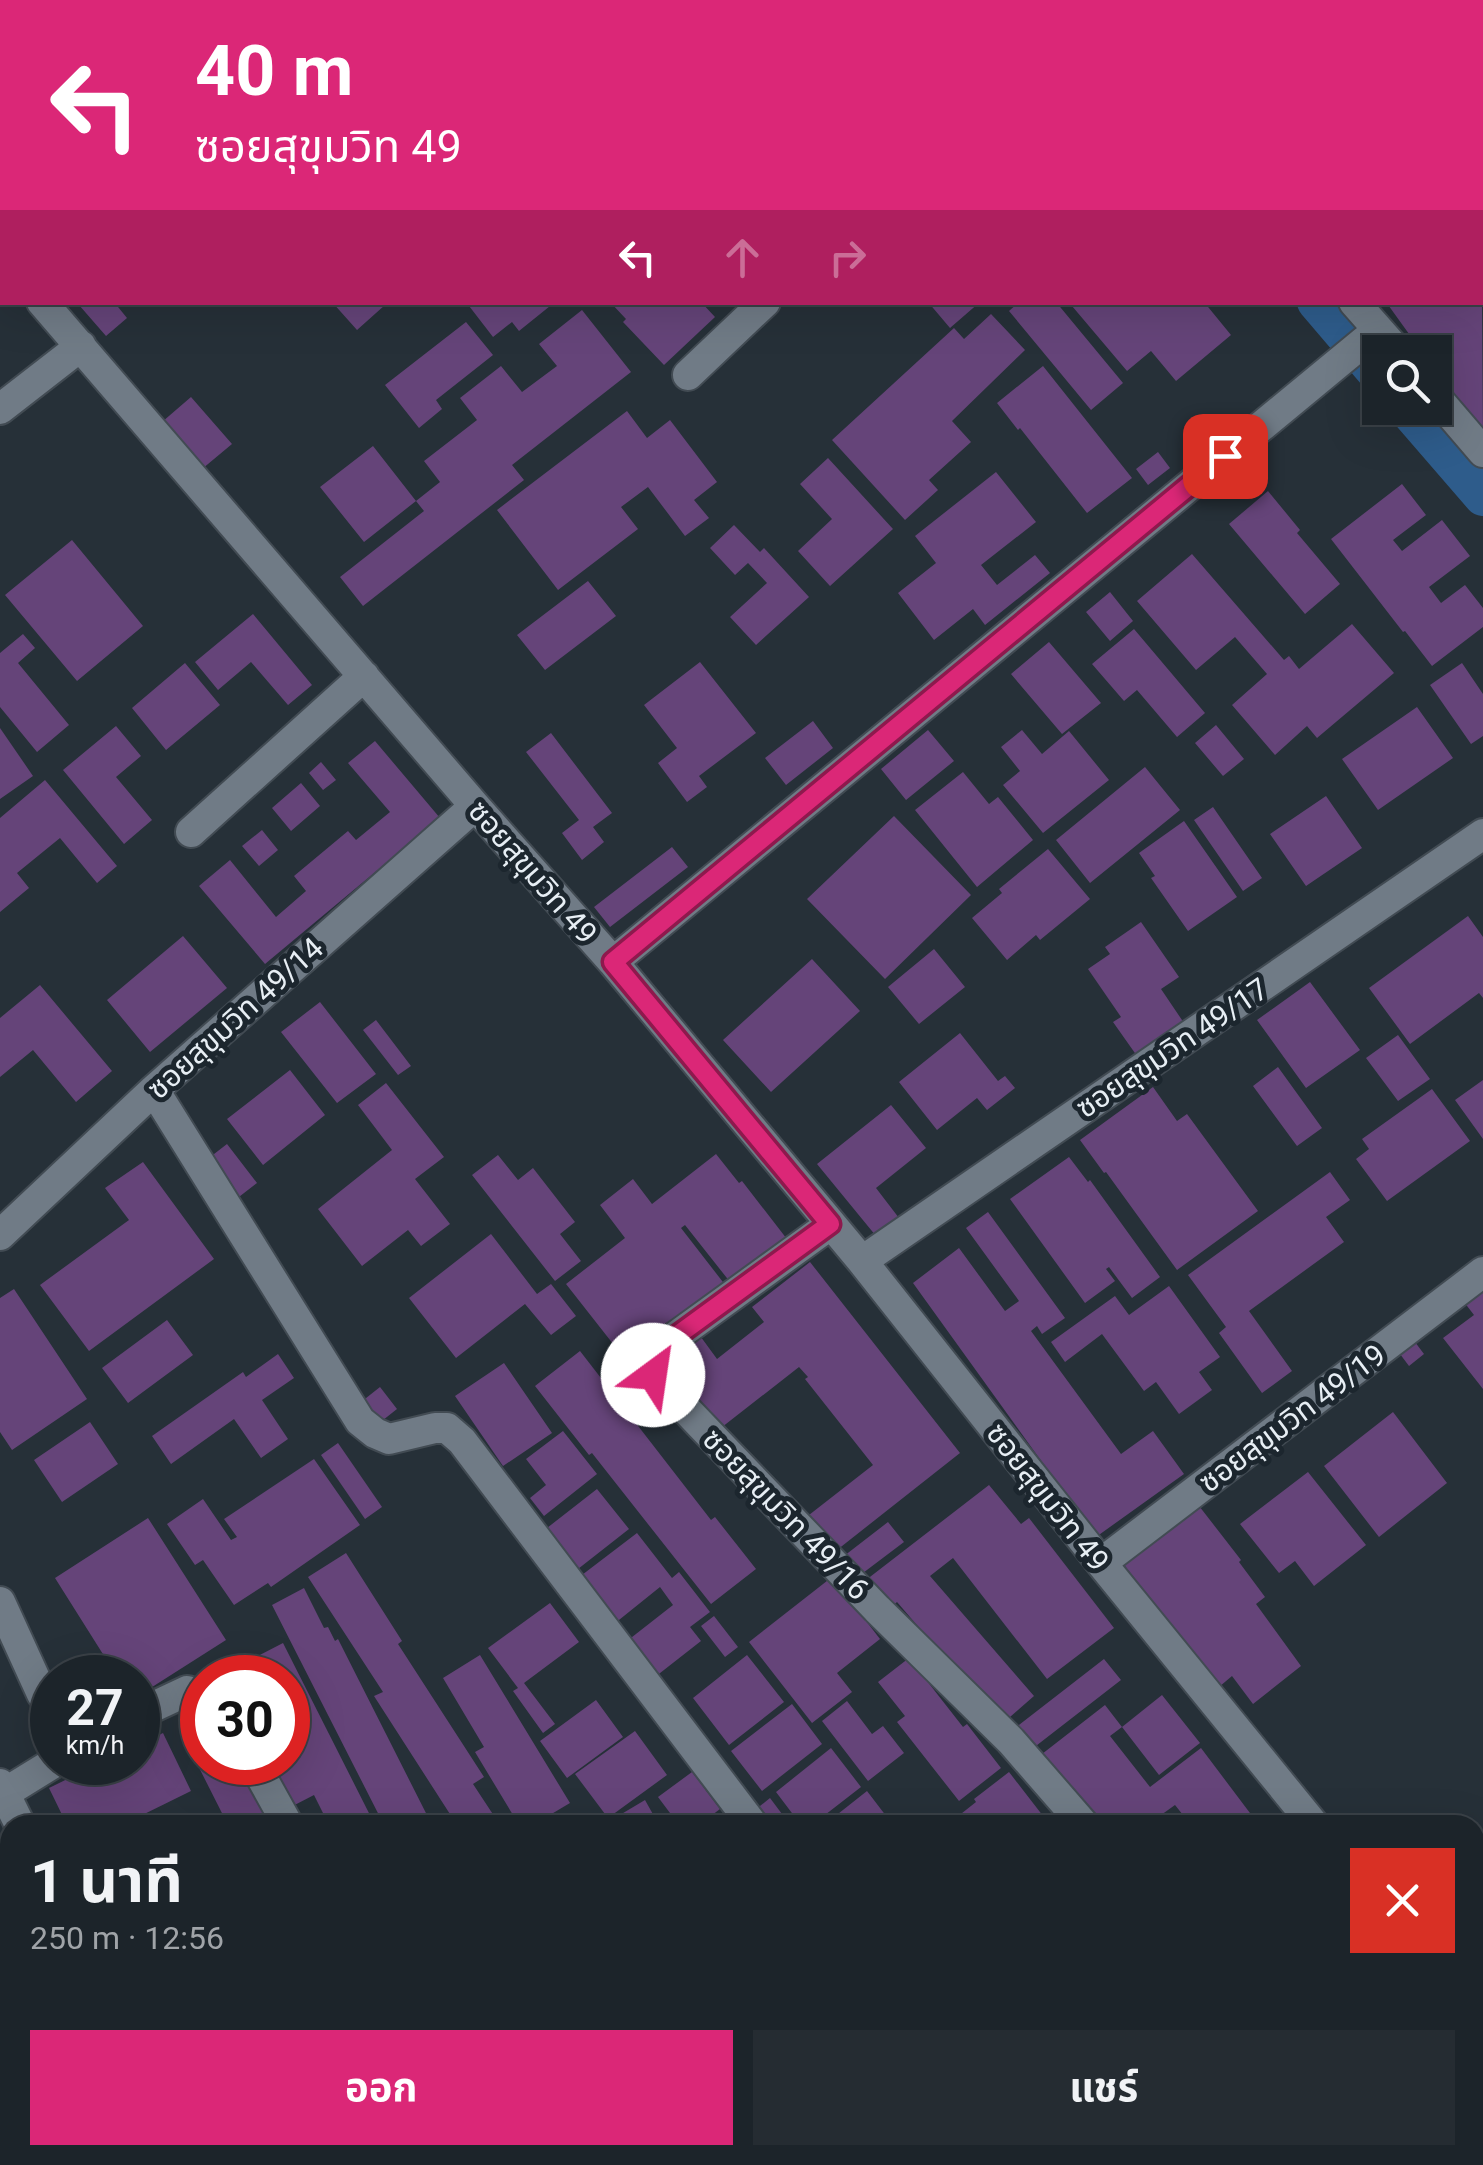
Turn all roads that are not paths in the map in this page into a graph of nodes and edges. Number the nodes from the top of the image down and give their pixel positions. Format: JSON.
{"nodes":[{"id":1,"x":45,"y":305,"type":"edge"},
{"id":2,"x":761,"y":305,"type":"edge"},
{"id":3,"x":1357,"y":305,"type":"edge"},
{"id":4,"x":1383,"y":335,"type":"edge"},
{"id":5,"x":81,"y":346,"type":"junction"},
{"id":6,"x":1362,"y":362,"type":"edge"},
{"id":7,"x":688,"y":375,"type":"dead end"},
{"id":8,"x":0,"y":408,"type":"edge"},
{"id":9,"x":1452,"y":416,"type":"edge"},
{"id":10,"x":1483,"y":452,"type":"edge"},
{"id":11,"x":364,"y":676,"type":"junction"},
{"id":12,"x":475,"y":806,"type":"junction"},
{"id":13,"x":191,"y":832,"type":"dead end"},
{"id":14,"x":1483,"y":834,"type":"edge"},
{"id":15,"x":613,"y":962,"type":"junction"},
{"id":16,"x":154,"y":1090,"type":"junction"},
{"id":17,"x":830,"y":1224,"type":"junction"},
{"id":18,"x":0,"y":1235,"type":"edge"},
{"id":19,"x":862,"y":1261,"type":"junction"},
{"id":20,"x":1483,"y":1272,"type":"edge"},
{"id":21,"x":1101,"y":1563,"type":"junction"},
{"id":22,"x":0,"y":1602,"type":"edge"},
{"id":23,"x":30,"y":1668,"type":"edge"},
{"id":24,"x":30,"y":1776,"type":"edge"},
{"id":25,"x":266,"y":1785,"type":"edge"},
{"id":26,"x":2,"y":1792,"type":"edge"},
{"id":27,"x":15,"y":1815,"type":"edge"},
{"id":28,"x":282,"y":1815,"type":"edge"},
{"id":29,"x":745,"y":1815,"type":"edge"},
{"id":30,"x":1075,"y":1815,"type":"edge"},
{"id":31,"x":1306,"y":1815,"type":"edge"}],
"edges":[{"from":1,"to":5,"type":"street","name":"ซอยสุขุมวิท 49"},
{"from":2,"to":7,"type":"street"},
{"from":3,"to":4,"type":"street"},
{"from":5,"to":8,"type":"street"},
{"from":5,"to":11,"type":"street","name":"ซอยสุขุมวิท 49"},
{"from":6,"to":15,"type":"street"},
{"from":9,"to":10,"type":"street"},
{"from":11,"to":12,"type":"street","name":"ซอยสุขุมวิท 49"},
{"from":11,"to":13,"type":"street"},
{"from":12,"to":15,"type":"street","name":"ซอยสุขุมวิท 49"},
{"from":12,"to":16,"type":"street","name":"ซอยสุขุมวิท 49/14"},
{"from":14,"to":19,"type":"street","name":"ซอยสุขุมวิท 49/17"},
{"from":15,"to":17,"type":"street","name":"ซอยสุขุมวิท 49"},
{"from":16,"to":18,"type":"street","name":"ซอยสุขุมวิท 49/14"},
{"from":16,"to":29,"type":"street"},
{"from":17,"to":19,"type":"street","name":"ซอยสุขุมวิท 49"},
{"from":17,"to":30,"type":"street","name":"ซอยสุขุมวิท 49/16"},
{"from":19,"to":21,"type":"street","name":"ซอยสุขุมวิท 49"},
{"from":20,"to":21,"type":"street","name":"ซอยสุขุมวิท 49/19"},
{"from":21,"to":31,"type":"street","name":"ซอยสุขุมวิท 49"},
{"from":22,"to":23,"type":"street"},
{"from":24,"to":26,"type":"street"},
{"from":25,"to":28,"type":"street"},
{"from":26,"to":27,"type":"street"}]}
